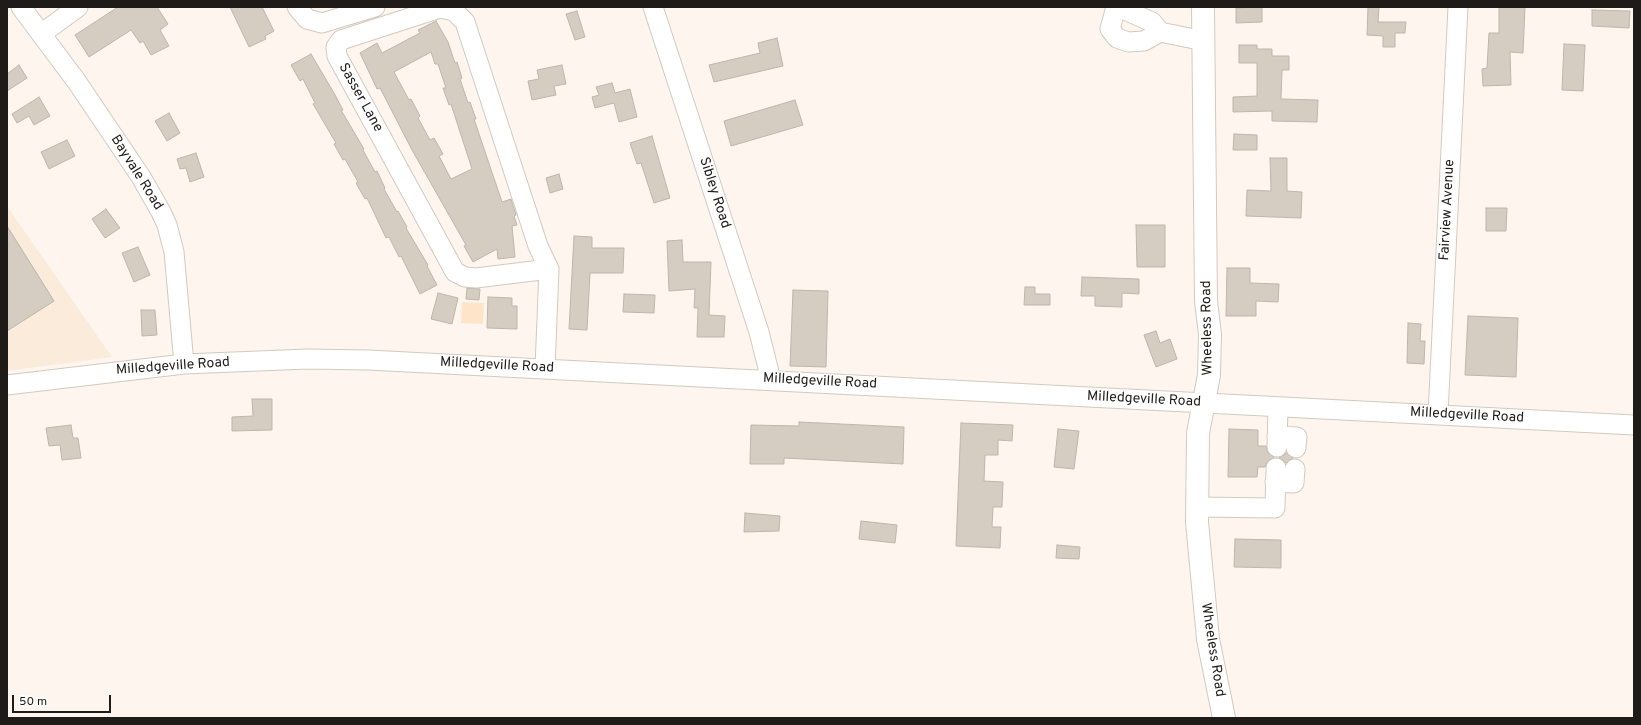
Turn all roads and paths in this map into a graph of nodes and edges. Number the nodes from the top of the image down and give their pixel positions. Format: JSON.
{"nodes":[{"id":1,"x":21,"y":7,"type":"edge"},
{"id":2,"x":78,"y":7,"type":"edge"},
{"id":3,"x":297,"y":7,"type":"edge"},
{"id":4,"x":375,"y":7,"type":"edge"},
{"id":5,"x":653,"y":7,"type":"edge"},
{"id":6,"x":1117,"y":7,"type":"edge"},
{"id":7,"x":1204,"y":7,"type":"edge"},
{"id":8,"x":1458,"y":7,"type":"edge"},
{"id":9,"x":1160,"y":32,"type":"junction"},
{"id":10,"x":41,"y":34,"type":"junction"},
{"id":11,"x":1204,"y":41,"type":"junction"},
{"id":12,"x":549,"y":269,"type":"junction"},
{"id":13,"x":184,"y":364,"type":"junction"},
{"id":14,"x":545,"y":368,"type":"junction"},
{"id":15,"x":771,"y":380,"type":"junction"},
{"id":16,"x":7,"y":385,"type":"edge"},
{"id":17,"x":1204,"y":403,"type":"junction"},
{"id":18,"x":1278,"y":406,"type":"junction"},
{"id":19,"x":1438,"y":414,"type":"junction"},
{"id":20,"x":1634,"y":419,"type":"edge"},
{"id":21,"x":1634,"y":425,"type":"edge"},
{"id":22,"x":1296,"y":448,"type":"dead end"},
{"id":23,"x":1295,"y":469,"type":"dead end"},
{"id":24,"x":1197,"y":506,"type":"junction"},
{"id":25,"x":1224,"y":718,"type":"edge"}],
"edges":[{"from":1,"to":10,"type":"street","name":"Bayvale Road"},
{"from":2,"to":10,"type":"street"},
{"from":3,"to":4,"type":"street"},
{"from":5,"to":15,"type":"street","name":"Sibley Road"},
{"from":6,"to":9,"type":"street"},
{"from":6,"to":9,"type":"street"},
{"from":7,"to":11,"type":"main road","name":"Wheeless Road"},
{"from":8,"to":19,"type":"street","name":"Fairview Avenue"},
{"from":9,"to":11,"type":"street"},
{"from":10,"to":13,"type":"street","name":"Bayvale Road"},
{"from":11,"to":17,"type":"main road","name":"Wheeless Road"},
{"from":12,"to":12,"type":"street","name":"Sasser Lane"},
{"from":12,"to":14,"type":"street","name":"Sasser Lane"},
{"from":13,"to":14,"type":"street","name":"Milledgeville Road"},
{"from":13,"to":16,"type":"street","name":"Milledgeville Road"},
{"from":14,"to":15,"type":"street","name":"Milledgeville Road"},
{"from":15,"to":17,"type":"street","name":"Milledgeville Road"},
{"from":17,"to":18,"type":"street","name":"Milledgeville Road"},
{"from":17,"to":24,"type":"main road","name":"Wheeless Road"},
{"from":18,"to":19,"type":"street","name":"Milledgeville Road"},
{"from":18,"to":22,"type":"street"},
{"from":19,"to":21,"type":"street","name":"Milledgeville Road"},
{"from":20,"to":21,"type":"street"},
{"from":23,"to":24,"type":"street"},
{"from":24,"to":25,"type":"main road","name":"Wheeless Road"}]}
